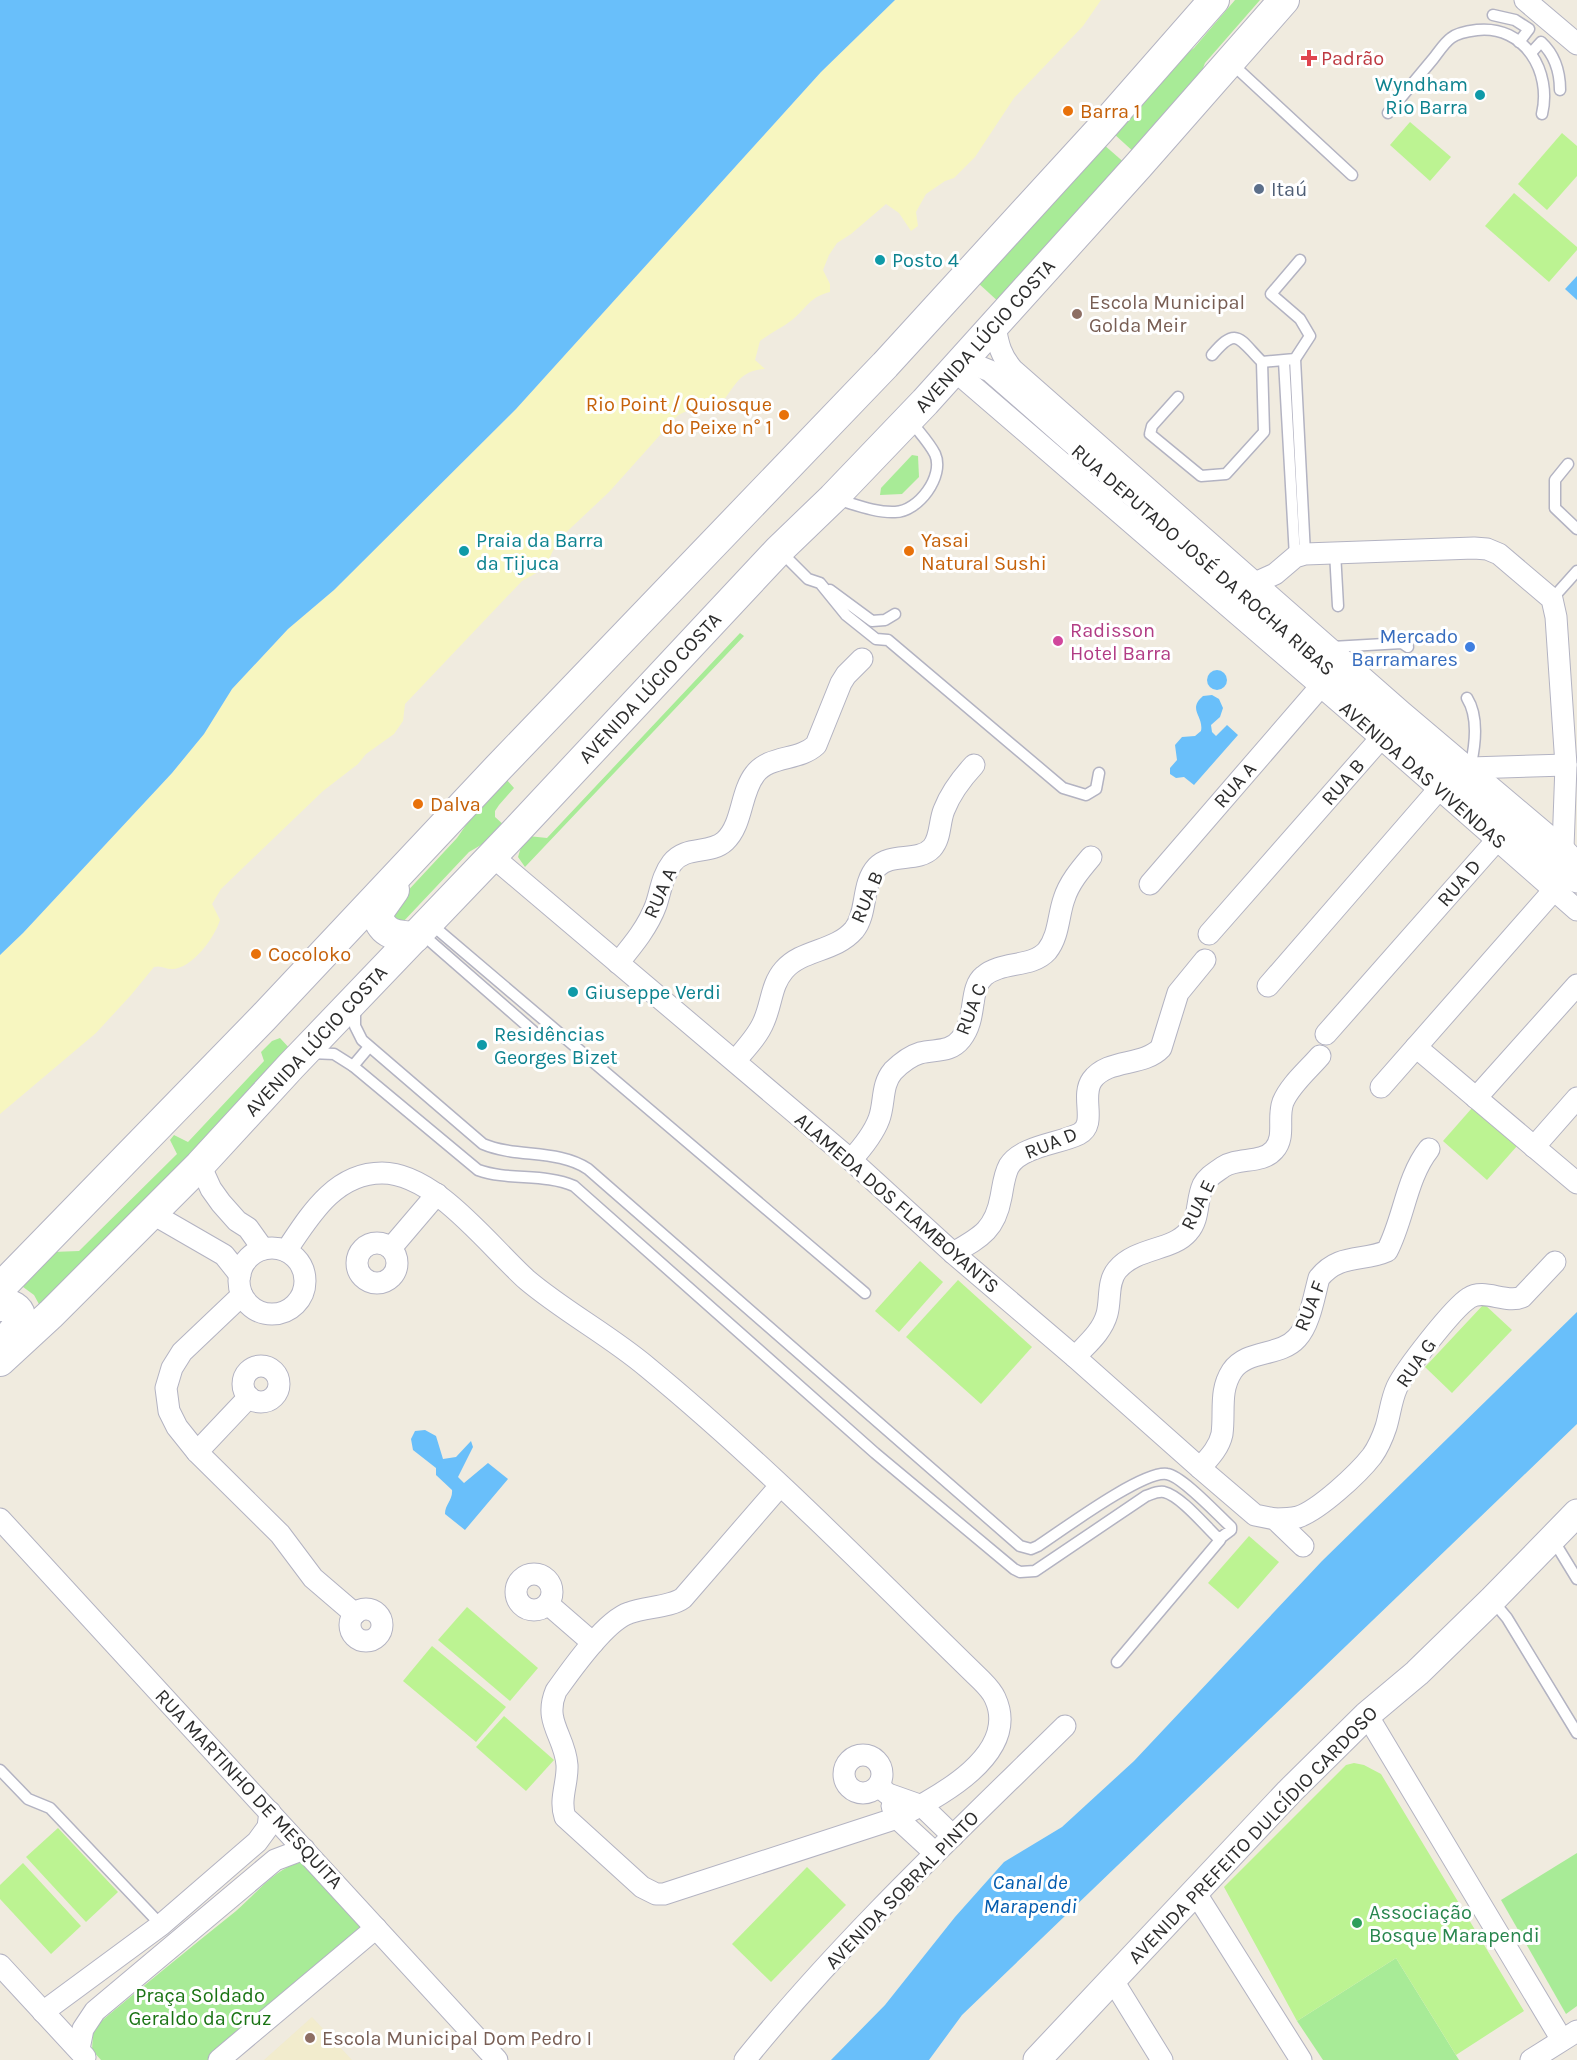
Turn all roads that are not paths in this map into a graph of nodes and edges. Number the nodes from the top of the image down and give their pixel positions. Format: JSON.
{"nodes":[{"id":1,"x":1270,"y":0,"type":"edge"},
{"id":2,"x":1284,"y":0,"type":"edge"},
{"id":3,"x":1525,"y":0,"type":"edge"},
{"id":4,"x":1212,"y":4,"type":"edge"},
{"id":5,"x":1493,"y":15,"type":"dead end"},
{"id":6,"x":1519,"y":42,"type":"junction"},
{"id":7,"x":1577,"y":44,"type":"edge"},
{"id":8,"x":1531,"y":53,"type":"junction"},
{"id":9,"x":1236,"y":56,"type":"junction"},
{"id":10,"x":1560,"y":90,"type":"dead end"},
{"id":11,"x":1388,"y":113,"type":"dead end"},
{"id":12,"x":1542,"y":114,"type":"dead end"},
{"id":13,"x":1353,"y":175,"type":"dead end"},
{"id":14,"x":1300,"y":260,"type":"dead end"},
{"id":15,"x":995,"y":326,"type":"junction"},
{"id":16,"x":1212,"y":355,"type":"dead end"},
{"id":17,"x":1289,"y":360,"type":"junction"},
{"id":18,"x":1262,"y":362,"type":"junction"},
{"id":19,"x":958,"y":365,"type":"junction"},
{"id":20,"x":1178,"y":397,"type":"dead end"},
{"id":21,"x":909,"y":419,"type":"junction"},
{"id":22,"x":1568,"y":464,"type":"dead end"},
{"id":23,"x":833,"y":498,"type":"junction"},
{"id":24,"x":1577,"y":529,"type":"edge"},
{"id":25,"x":778,"y":550,"type":"junction"},
{"id":26,"x":1335,"y":552,"type":"junction"},
{"id":27,"x":1300,"y":556,"type":"junction"},
{"id":28,"x":1577,"y":571,"type":"edge"},
{"id":29,"x":1256,"y":583,"type":"junction"},
{"id":30,"x":820,"y":584,"type":"junction"},
{"id":31,"x":1552,"y":599,"type":"junction"},
{"id":32,"x":1338,"y":606,"type":"dead end"},
{"id":33,"x":895,"y":614,"type":"dead end"},
{"id":34,"x":1279,"y":614,"type":"junction"},
{"id":35,"x":1330,"y":647,"type":"junction"},
{"id":36,"x":1408,"y":647,"type":"dead end"},
{"id":37,"x":862,"y":659,"type":"dead end"},
{"id":38,"x":1321,"y":686,"type":"junction"},
{"id":39,"x":1467,"y":698,"type":"dead end"},
{"id":40,"x":1382,"y":738,"type":"junction"},
{"id":41,"x":974,"y":765,"type":"dead end"},
{"id":42,"x":1566,"y":765,"type":"junction"},
{"id":43,"x":1470,"y":768,"type":"junction"},
{"id":44,"x":1099,"y":773,"type":"dead end"},
{"id":45,"x":1439,"y":789,"type":"junction"},
{"id":46,"x":1497,"y":840,"type":"junction"},
{"id":47,"x":424,"y":848,"type":"junction"},
{"id":48,"x":492,"y":856,"type":"junction"},
{"id":49,"x":1091,"y":857,"type":"dead end"},
{"id":50,"x":1562,"y":858,"type":"edge"},
{"id":51,"x":1577,"y":882,"type":"edge"},
{"id":52,"x":1150,"y":884,"type":"dead end"},
{"id":53,"x":1554,"y":890,"type":"junction"},
{"id":54,"x":1577,"y":910,"type":"edge"},
{"id":55,"x":421,"y":930,"type":"junction"},
{"id":56,"x":1209,"y":934,"type":"dead end"},
{"id":57,"x":1205,"y":960,"type":"dead end"},
{"id":58,"x":618,"y":963,"type":"junction"},
{"id":59,"x":1577,"y":985,"type":"edge"},
{"id":60,"x":1268,"y":986,"type":"dead end"},
{"id":61,"x":355,"y":999,"type":"junction"},
{"id":62,"x":533,"y":1031,"type":"dead end"},
{"id":63,"x":1326,"y":1034,"type":"dead end"},
{"id":64,"x":369,"y":1047,"type":"junction"},
{"id":65,"x":1416,"y":1047,"type":"junction"},
{"id":66,"x":304,"y":1053,"type":"junction"},
{"id":67,"x":1320,"y":1056,"type":"dead end"},
{"id":68,"x":735,"y":1061,"type":"junction"},
{"id":69,"x":353,"y":1066,"type":"junction"},
{"id":70,"x":1381,"y":1088,"type":"dead end"},
{"id":71,"x":1476,"y":1098,"type":"junction"},
{"id":72,"x":1577,"y":1098,"type":"edge"},
{"id":73,"x":1534,"y":1147,"type":"junction"},
{"id":74,"x":1429,"y":1149,"type":"dead end"},
{"id":75,"x":851,"y":1160,"type":"junction"},
{"id":76,"x":200,"y":1165,"type":"junction"},
{"id":77,"x":1577,"y":1183,"type":"edge"},
{"id":78,"x":437,"y":1194,"type":"junction"},
{"id":79,"x":153,"y":1214,"type":"junction"},
{"id":80,"x":391,"y":1248,"type":"dead end"},
{"id":81,"x":263,"y":1249,"type":"junction"},
{"id":82,"x":286,"y":1251,"type":"junction"},
{"id":83,"x":953,"y":1253,"type":"junction"},
{"id":84,"x":1555,"y":1262,"type":"dead end"},
{"id":85,"x":241,"y":1285,"type":"junction"},
{"id":86,"x":0,"y":1288,"type":"edge"},
{"id":87,"x":865,"y":1293,"type":"dead end"},
{"id":88,"x":0,"y":1306,"type":"edge"},
{"id":89,"x":0,"y":1347,"type":"edge"},
{"id":90,"x":1074,"y":1357,"type":"junction"},
{"id":91,"x":0,"y":1361,"type":"edge"},
{"id":92,"x":249,"y":1397,"type":"dead end"},
{"id":93,"x":197,"y":1452,"type":"junction"},
{"id":94,"x":1200,"y":1468,"type":"junction"},
{"id":95,"x":780,"y":1486,"type":"junction"},
{"id":96,"x":1577,"y":1513,"type":"edge"},
{"id":97,"x":0,"y":1519,"type":"edge"},
{"id":98,"x":1275,"y":1520,"type":"junction"},
{"id":99,"x":1552,"y":1537,"type":"junction"},
{"id":100,"x":1220,"y":1540,"type":"junction"},
{"id":101,"x":1303,"y":1546,"type":"dead end"},
{"id":102,"x":1577,"y":1579,"type":"edge"},
{"id":103,"x":1492,"y":1600,"type":"junction"},
{"id":104,"x":548,"y":1604,"type":"dead end"},
{"id":105,"x":355,"y":1614,"type":"dead end"},
{"id":106,"x":593,"y":1643,"type":"junction"},
{"id":107,"x":1117,"y":1662,"type":"dead end"},
{"id":108,"x":1367,"y":1715,"type":"junction"},
{"id":109,"x":1065,"y":1726,"type":"dead end"},
{"id":110,"x":1577,"y":1733,"type":"edge"},
{"id":111,"x":0,"y":1770,"type":"edge"},
{"id":112,"x":922,"y":1806,"type":"junction"},
{"id":113,"x":270,"y":1812,"type":"junction"},
{"id":114,"x":897,"y":1818,"type":"junction"},
{"id":115,"x":953,"y":1836,"type":"junction"},
{"id":116,"x":257,"y":1842,"type":"junction"},
{"id":117,"x":304,"y":1849,"type":"junction"},
{"id":118,"x":935,"y":1853,"type":"junction"},
{"id":119,"x":275,"y":1860,"type":"junction"},
{"id":120,"x":1196,"y":1892,"type":"junction"},
{"id":121,"x":161,"y":1924,"type":"junction"},
{"id":122,"x":376,"y":1928,"type":"junction"},
{"id":123,"x":0,"y":1965,"type":"edge"},
{"id":124,"x":1112,"y":1979,"type":"junction"},
{"id":125,"x":43,"y":2012,"type":"junction"},
{"id":126,"x":1570,"y":2036,"type":"edge"},
{"id":127,"x":83,"y":2054,"type":"edge"},
{"id":128,"x":219,"y":2060,"type":"edge"},
{"id":129,"x":497,"y":2060,"type":"edge"},
{"id":130,"x":745,"y":2060,"type":"edge"},
{"id":131,"x":1037,"y":2060,"type":"edge"},
{"id":132,"x":1162,"y":2060,"type":"edge"},
{"id":133,"x":1301,"y":2060,"type":"edge"},
{"id":134,"x":1531,"y":2060,"type":"edge"}],
"edges":[{"from":1,"to":9,"type":"main road"},
{"from":2,"to":9,"type":"main road","name":"AVENIDA LÚCIO COSTA"},
{"from":3,"to":7,"type":"street"},
{"from":4,"to":47,"type":"main road"},
{"from":5,"to":6,"type":"lane"},
{"from":6,"to":8,"type":"lane"},
{"from":6,"to":11,"type":"lane"},
{"from":8,"to":10,"type":"lane"},
{"from":8,"to":12,"type":"lane"},
{"from":9,"to":13,"type":"lane"},
{"from":9,"to":15,"type":"main road","name":"AVENIDA LÚCIO COSTA"},
{"from":14,"to":17,"type":"lane"},
{"from":15,"to":19,"type":"main road","name":"AVENIDA LÚCIO COSTA"},
{"from":15,"to":29,"type":"street","name":"RUA DEPUTADO JOSÉ DA ROCHA RIBAS"},
{"from":16,"to":18,"type":"lane"},
{"from":17,"to":18,"type":"lane"},
{"from":17,"to":27,"type":"lane"},
{"from":18,"to":20,"type":"lane"},
{"from":19,"to":21,"type":"main road","name":"AVENIDA LÚCIO COSTA"},
{"from":19,"to":34,"type":"street","name":"RUA DEPUTADO JOSÉ DA ROCHA RIBAS"},
{"from":19,"to":38,"type":"street","name":"AVENIDA DAS VIVENDAS"},
{"from":21,"to":23,"type":"main road","name":"AVENIDA LÚCIO COSTA"},
{"from":21,"to":23,"type":"lane"},
{"from":22,"to":24,"type":"lane"},
{"from":23,"to":25,"type":"main road","name":"AVENIDA LÚCIO COSTA"},
{"from":25,"to":30,"type":"lane"},
{"from":25,"to":48,"type":"main road","name":"AVENIDA LÚCIO COSTA"},
{"from":26,"to":27,"type":"street"},
{"from":26,"to":31,"type":"street"},
{"from":26,"to":32,"type":"lane"},
{"from":27,"to":29,"type":"street"},
{"from":28,"to":31,"type":"lane"},
{"from":29,"to":34,"type":"street","name":"RUA DEPUTADO JOSÉ DA ROCHA RIBAS"},
{"from":30,"to":33,"type":"lane"},
{"from":30,"to":44,"type":"lane"},
{"from":31,"to":42,"type":"street"},
{"from":34,"to":35,"type":"street","name":"RUA DEPUTADO JOSÉ DA ROCHA RIBAS"},
{"from":34,"to":50,"type":"street","name":"RUA DEPUTADO JOSÉ DA ROCHA RIBAS"},
{"from":35,"to":36,"type":"lane"},
{"from":35,"to":43,"type":"street","name":"RUA DEPUTADO JOSÉ DA ROCHA RIBAS"},
{"from":37,"to":58,"type":"street","name":"RUA A"},
{"from":38,"to":40,"type":"street","name":"AVENIDA DAS VIVENDAS"},
{"from":38,"to":52,"type":"street","name":"RUA A"},
{"from":39,"to":43,"type":"lane"},
{"from":40,"to":45,"type":"street","name":"AVENIDA DAS VIVENDAS"},
{"from":40,"to":56,"type":"street","name":"RUA B"},
{"from":41,"to":68,"type":"street","name":"RUA B"},
{"from":42,"to":43,"type":"street"},
{"from":42,"to":50,"type":"street"},
{"from":43,"to":50,"type":"street","name":"RUA DEPUTADO JOSÉ DA ROCHA RIBAS"},
{"from":45,"to":46,"type":"street","name":"AVENIDA DAS VIVENDAS"},
{"from":45,"to":60,"type":"street"},
{"from":46,"to":53,"type":"street","name":"AVENIDA DAS VIVENDAS"},
{"from":46,"to":63,"type":"street","name":"RUA D"},
{"from":47,"to":55,"type":"main road"},
{"from":47,"to":86,"type":"main road"},
{"from":48,"to":55,"type":"main road","name":"AVENIDA LÚCIO COSTA"},
{"from":48,"to":58,"type":"street","name":"ALAMEDA DOS FLAMBOYANTS"},
{"from":49,"to":75,"type":"street","name":"RUA C"},
{"from":50,"to":51,"type":"street","name":"RUA DEPUTADO JOSÉ DA ROCHA RIBAS"},
{"from":53,"to":54,"type":"street","name":"AVENIDA DAS VIVENDAS"},
{"from":53,"to":65,"type":"street"},
{"from":55,"to":61,"type":"main road","name":"AVENIDA LÚCIO COSTA"},
{"from":55,"to":62,"type":"lane"},
{"from":55,"to":87,"type":"lane"},
{"from":57,"to":83,"type":"street","name":"RUA D"},
{"from":58,"to":68,"type":"street","name":"ALAMEDA DOS FLAMBOYANTS"},
{"from":59,"to":71,"type":"street"},
{"from":61,"to":64,"type":"lane"},
{"from":61,"to":66,"type":"main road","name":"AVENIDA LÚCIO COSTA"},
{"from":64,"to":69,"type":"lane"},
{"from":64,"to":100,"type":"lane"},
{"from":65,"to":70,"type":"street"},
{"from":65,"to":71,"type":"street"},
{"from":66,"to":69,"type":"lane"},
{"from":66,"to":76,"type":"main road","name":"AVENIDA LÚCIO COSTA"},
{"from":67,"to":90,"type":"street","name":"RUA E"},
{"from":68,"to":75,"type":"street","name":"ALAMEDA DOS FLAMBOYANTS"},
{"from":69,"to":100,"type":"lane"},
{"from":71,"to":73,"type":"street"},
{"from":72,"to":73,"type":"street"},
{"from":73,"to":77,"type":"street"},
{"from":74,"to":94,"type":"street","name":"RUA F"},
{"from":75,"to":83,"type":"street","name":"ALAMEDA DOS FLAMBOYANTS"},
{"from":76,"to":79,"type":"main road","name":"AVENIDA LÚCIO COSTA"},
{"from":76,"to":81,"type":"street"},
{"from":78,"to":80,"type":"street"},
{"from":78,"to":82,"type":"street"},
{"from":78,"to":95,"type":"street"},
{"from":79,"to":85,"type":"street"},
{"from":79,"to":91,"type":"main road","name":"AVENIDA LÚCIO COSTA"},
{"from":81,"to":82,"type":"street"},
{"from":81,"to":85,"type":"street"},
{"from":82,"to":85,"type":"street"},
{"from":83,"to":90,"type":"street","name":"ALAMEDA DOS FLAMBOYANTS"},
{"from":84,"to":98,"type":"street","name":"RUA G"},
{"from":85,"to":93,"type":"street"},
{"from":88,"to":89,"type":"main road"},
{"from":90,"to":94,"type":"street","name":"ALAMEDA DOS FLAMBOYANTS"},
{"from":92,"to":93,"type":"street"},
{"from":93,"to":105,"type":"street"},
{"from":94,"to":98,"type":"street","name":"ALAMEDA DOS FLAMBOYANTS"},
{"from":95,"to":106,"type":"street"},
{"from":95,"to":112,"type":"street"},
{"from":96,"to":99,"type":"street","name":"AVENIDA PREFEITO DULCÍDIO CARDOSO"},
{"from":97,"to":113,"type":"street","name":"RUA MARTINHO DE MESQUITA"},
{"from":98,"to":101,"type":"street","name":"ALAMEDA DOS FLAMBOYANTS"},
{"from":99,"to":102,"type":"lane"},
{"from":99,"to":103,"type":"street","name":"AVENIDA PREFEITO DULCÍDIO CARDOSO"},
{"from":100,"to":107,"type":"lane"},
{"from":103,"to":108,"type":"street","name":"AVENIDA PREFEITO DULCÍDIO CARDOSO"},
{"from":103,"to":110,"type":"lane"},
{"from":104,"to":106,"type":"street"},
{"from":106,"to":114,"type":"street"},
{"from":108,"to":120,"type":"street","name":"AVENIDA PREFEITO DULCÍDIO CARDOSO"},
{"from":108,"to":126,"type":"street"},
{"from":109,"to":115,"type":"street","name":"AVENIDA SOBRAL PINTO"},
{"from":111,"to":121,"type":"lane"},
{"from":112,"to":114,"type":"street"},
{"from":112,"to":114,"type":"street"},
{"from":112,"to":115,"type":"street"},
{"from":113,"to":116,"type":"street"},
{"from":113,"to":117,"type":"street","name":"RUA MARTINHO DE MESQUITA"},
{"from":114,"to":118,"type":"street"},
{"from":115,"to":118,"type":"street","name":"AVENIDA SOBRAL PINTO"},
{"from":116,"to":119,"type":"street"},
{"from":116,"to":121,"type":"street"},
{"from":117,"to":119,"type":"street"},
{"from":117,"to":122,"type":"street","name":"RUA MARTINHO DE MESQUITA"},
{"from":118,"to":130,"type":"street","name":"AVENIDA SOBRAL PINTO"},
{"from":119,"to":127,"type":"street"},
{"from":120,"to":124,"type":"street","name":"AVENIDA PREFEITO DULCÍDIO CARDOSO"},
{"from":120,"to":133,"type":"street"},
{"from":121,"to":125,"type":"street"},
{"from":122,"to":128,"type":"street"},
{"from":122,"to":129,"type":"street","name":"RUA MARTINHO DE MESQUITA"},
{"from":123,"to":125,"type":"street"},
{"from":124,"to":131,"type":"street","name":"AVENIDA PREFEITO DULCÍDIO CARDOSO"},
{"from":124,"to":132,"type":"street"},
{"from":125,"to":127,"type":"street"},
{"from":126,"to":134,"type":"street"}]}
